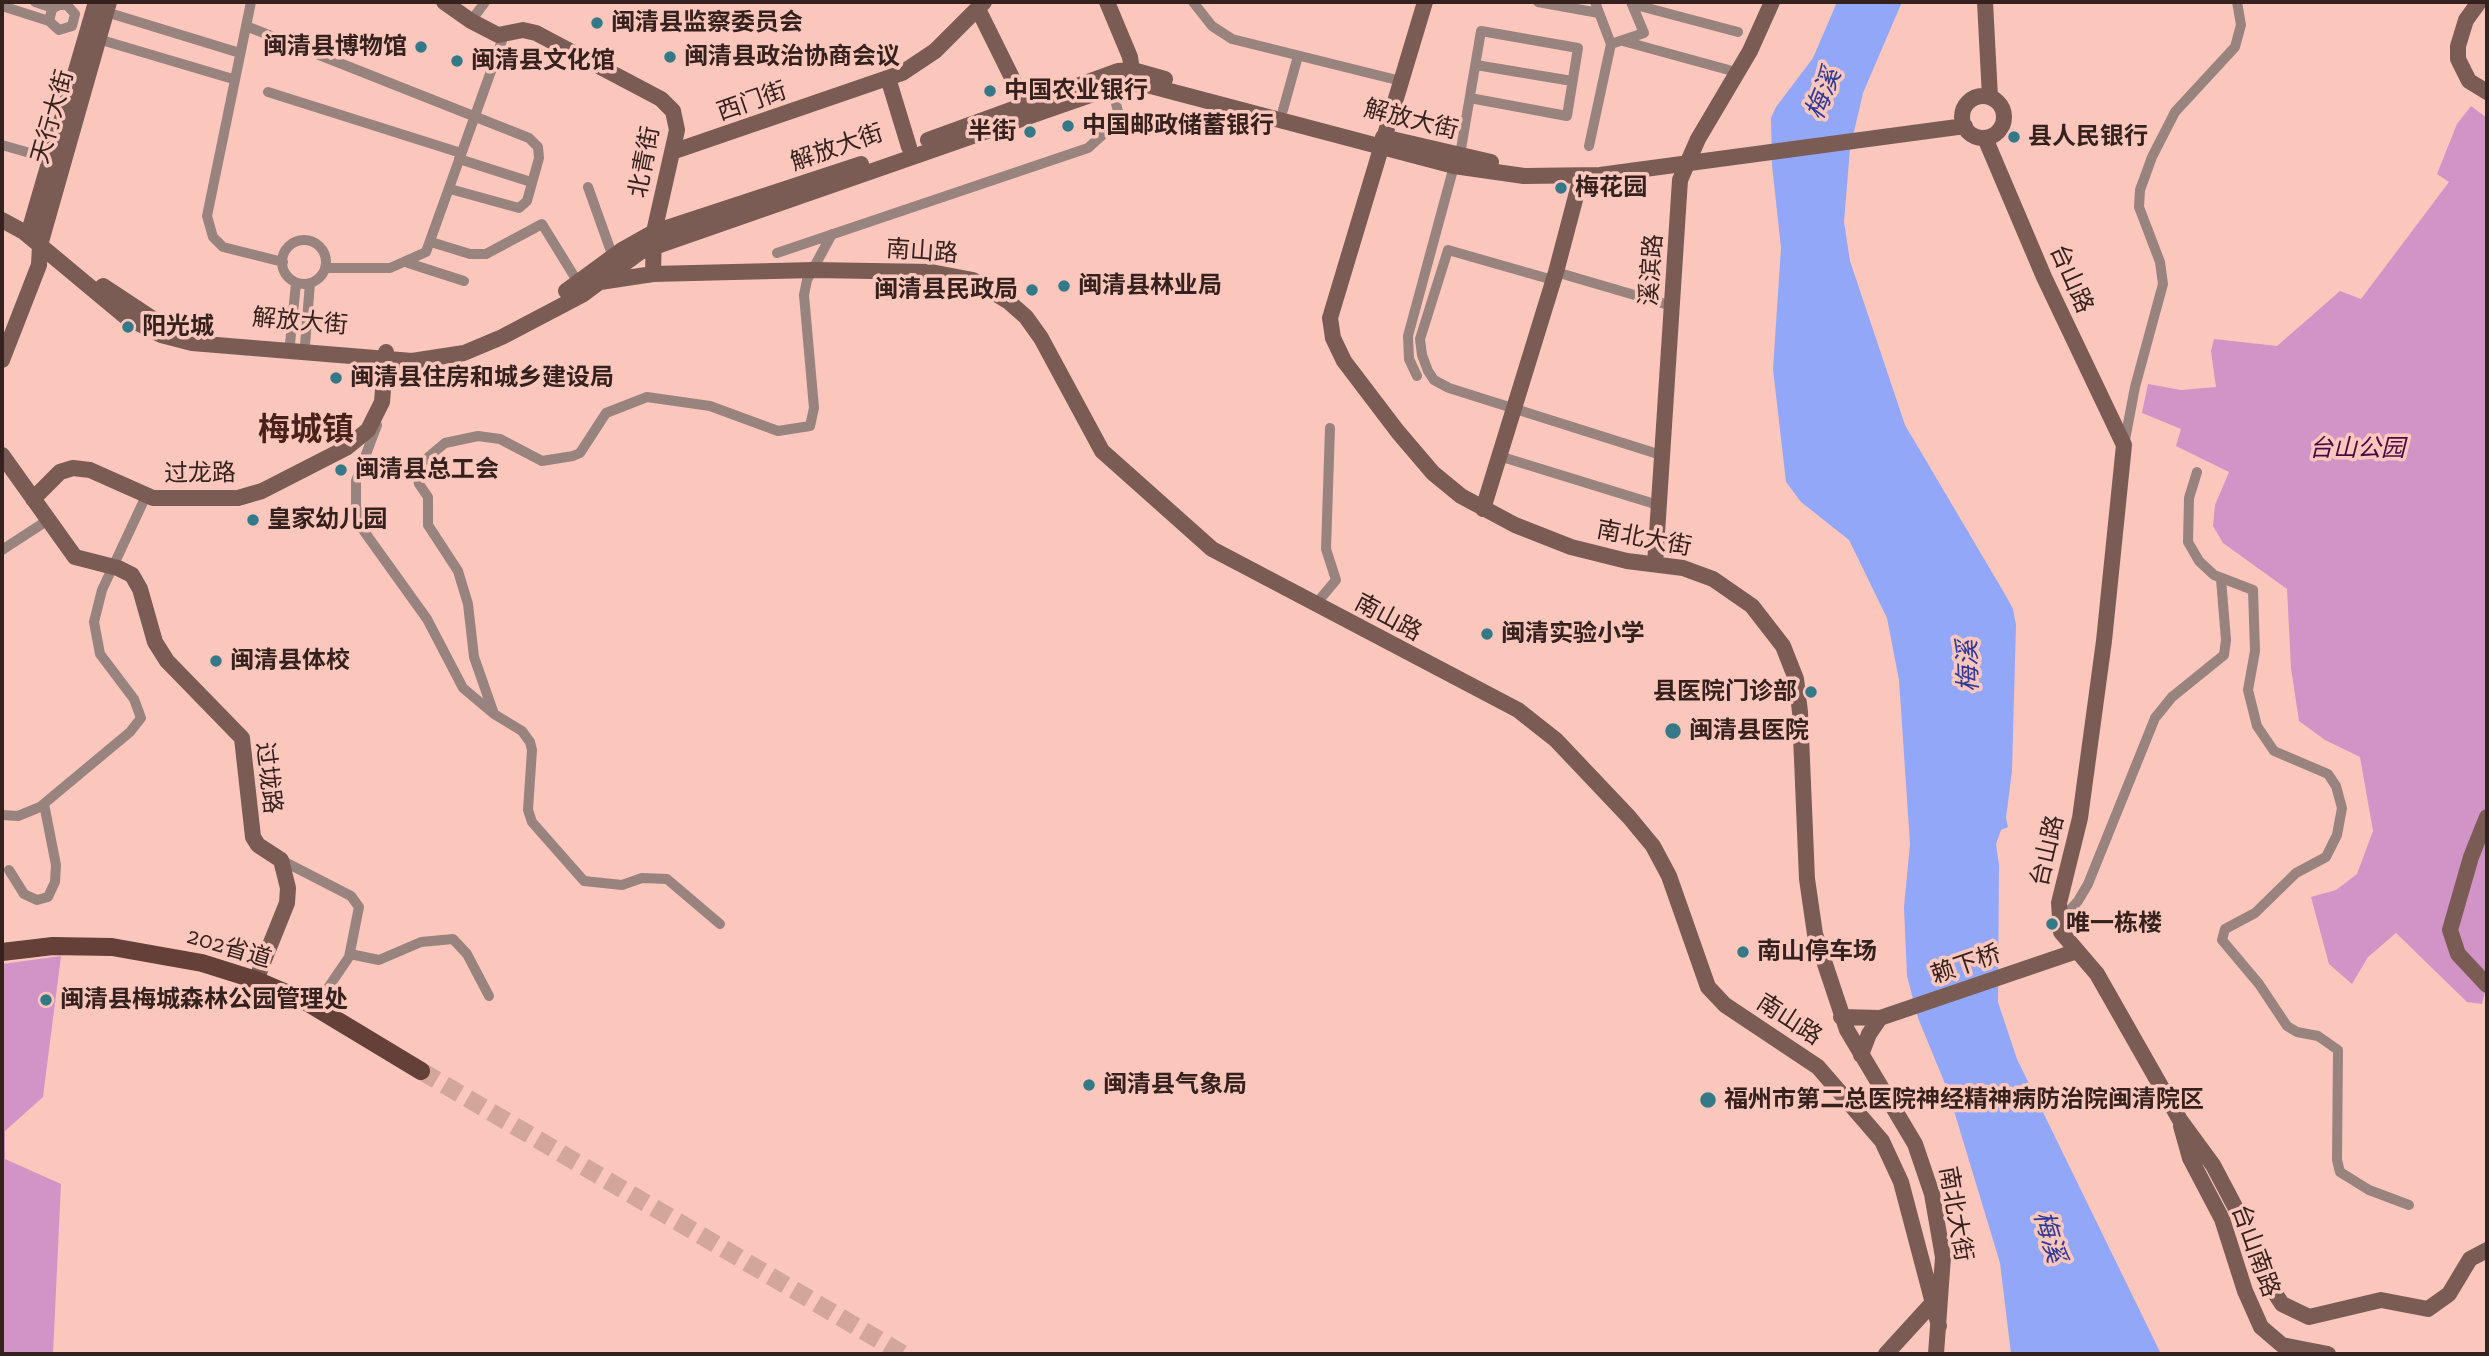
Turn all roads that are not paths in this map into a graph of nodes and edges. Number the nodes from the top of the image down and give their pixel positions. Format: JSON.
{"nodes":[{"id":1,"x":35,"y":2,"type":"edge"},
{"id":2,"x":251,"y":2,"type":"edge"},
{"id":3,"x":444,"y":2,"type":"edge"},
{"id":4,"x":485,"y":2,"type":"edge"},
{"id":5,"x":1107,"y":2,"type":"edge"},
{"id":6,"x":1193,"y":2,"type":"edge"},
{"id":7,"x":1425,"y":2,"type":"edge"},
{"id":8,"x":1538,"y":2,"type":"edge"},
{"id":9,"x":1772,"y":2,"type":"edge"},
{"id":10,"x":1985,"y":2,"type":"edge"},
{"id":11,"x":2237,"y":2,"type":"edge"},
{"id":12,"x":2479,"y":2,"type":"edge"},
{"id":13,"x":1632,"y":3,"type":"edge"},
{"id":14,"x":104,"y":5,"type":"edge"},
{"id":15,"x":981,"y":5,"type":"edge"},
{"id":16,"x":2,"y":6,"type":"edge"},
{"id":17,"x":1597,"y":7,"type":"edge"},
{"id":18,"x":53,"y":8,"type":"junction"},
{"id":19,"x":75,"y":14,"type":"junction"},
{"id":20,"x":49,"y":21,"type":"junction"},
{"id":21,"x":471,"y":21,"type":"junction"},
{"id":22,"x":246,"y":26,"type":"junction"},
{"id":23,"x":70,"y":27,"type":"junction"},
{"id":24,"x":92,"y":30,"type":"junction"},
{"id":25,"x":1738,"y":32,"type":"dead end"},
{"id":26,"x":504,"y":35,"type":"junction"},
{"id":27,"x":1623,"y":41,"type":"junction"},
{"id":28,"x":1611,"y":44,"type":"junction"},
{"id":29,"x":240,"y":52,"type":"junction"},
{"id":30,"x":1298,"y":56,"type":"junction"},
{"id":31,"x":1476,"y":65,"type":"junction"},
{"id":32,"x":1736,"y":72,"type":"junction"},
{"id":33,"x":1132,"y":76,"type":"junction"},
{"id":34,"x":888,"y":78,"type":"junction"},
{"id":35,"x":233,"y":79,"type":"junction"},
{"id":36,"x":1401,"y":80,"type":"junction"},
{"id":37,"x":1572,"y":81,"type":"junction"},
{"id":38,"x":268,"y":92,"type":"dead end"},
{"id":39,"x":2487,"y":92,"type":"edge"},
{"id":40,"x":1114,"y":96,"type":"dead end"},
{"id":41,"x":1990,"y":97,"type":"junction"},
{"id":42,"x":1470,"y":98,"type":"junction"},
{"id":43,"x":1025,"y":104,"type":"junction"},
{"id":44,"x":1283,"y":110,"type":"junction"},
{"id":45,"x":473,"y":116,"type":"junction"},
{"id":46,"x":1964,"y":123,"type":"junction"},
{"id":47,"x":1985,"y":138,"type":"junction"},
{"id":48,"x":1382,"y":142,"type":"junction"},
{"id":49,"x":2,"y":145,"type":"edge"},
{"id":50,"x":1589,"y":146,"type":"dead end"},
{"id":51,"x":909,"y":147,"type":"junction"},
{"id":52,"x":672,"y":152,"type":"junction"},
{"id":53,"x":460,"y":156,"type":"junction"},
{"id":54,"x":1689,"y":158,"type":"junction"},
{"id":55,"x":51,"y":159,"type":"junction"},
{"id":56,"x":1457,"y":160,"type":"junction"},
{"id":57,"x":1581,"y":177,"type":"junction"},
{"id":58,"x":531,"y":182,"type":"junction"},
{"id":59,"x":587,"y":187,"type":"dead end"},
{"id":60,"x":450,"y":189,"type":"junction"},
{"id":61,"x":2,"y":210,"type":"edge"},
{"id":62,"x":2,"y":220,"type":"edge"},
{"id":63,"x":832,"y":234,"type":"junction"},
{"id":64,"x":36,"y":235,"type":"junction"},
{"id":65,"x":653,"y":239,"type":"junction"},
{"id":66,"x":431,"y":242,"type":"junction"},
{"id":67,"x":777,"y":253,"type":"dead end"},
{"id":68,"x":613,"y":257,"type":"junction"},
{"id":69,"x":283,"y":261,"type":"junction"},
{"id":70,"x":408,"y":263,"type":"junction"},
{"id":71,"x":326,"y":268,"type":"junction"},
{"id":72,"x":814,"y":270,"type":"junction"},
{"id":73,"x":653,"y":274,"type":"junction"},
{"id":74,"x":1555,"y":276,"type":"junction"},
{"id":75,"x":464,"y":281,"type":"dead end"},
{"id":76,"x":600,"y":282,"type":"junction"},
{"id":77,"x":296,"y":283,"type":"junction"},
{"id":78,"x":310,"y":284,"type":"junction"},
{"id":79,"x":579,"y":284,"type":"junction"},
{"id":80,"x":1672,"y":306,"type":"junction"},
{"id":81,"x":297,"y":344,"type":"junction"},
{"id":82,"x":386,"y":355,"type":"junction"},
{"id":83,"x":2,"y":360,"type":"edge"},
{"id":84,"x":1417,"y":376,"type":"dead end"},
{"id":85,"x":382,"y":402,"type":"junction"},
{"id":86,"x":1514,"y":409,"type":"junction"},
{"id":87,"x":1330,"y":428,"type":"dead end"},
{"id":88,"x":2124,"y":445,"type":"junction"},
{"id":89,"x":1661,"y":454,"type":"junction"},
{"id":90,"x":2,"y":455,"type":"edge"},
{"id":91,"x":1499,"y":456,"type":"junction"},
{"id":92,"x":2197,"y":472,"type":"dead end"},
{"id":93,"x":146,"y":496,"type":"junction"},
{"id":94,"x":33,"y":499,"type":"junction"},
{"id":95,"x":1658,"y":505,"type":"junction"},
{"id":96,"x":1483,"y":509,"type":"junction"},
{"id":97,"x":48,"y":520,"type":"junction"},
{"id":98,"x":2,"y":550,"type":"edge"},
{"id":99,"x":1655,"y":564,"type":"junction"},
{"id":100,"x":113,"y":567,"type":"junction"},
{"id":101,"x":2221,"y":579,"type":"junction"},
{"id":102,"x":1315,"y":605,"type":"junction"},
{"id":103,"x":494,"y":714,"type":"junction"},
{"id":104,"x":44,"y":804,"type":"junction"},
{"id":105,"x":2,"y":815,"type":"edge"},
{"id":106,"x":2487,"y":817,"type":"edge"},
{"id":107,"x":281,"y":860,"type":"junction"},
{"id":108,"x":9,"y":870,"type":"dead end"},
{"id":109,"x":2058,"y":923,"type":"junction"},
{"id":110,"x":720,"y":924,"type":"dead end"},
{"id":111,"x":2077,"y":951,"type":"junction"},
{"id":112,"x":2,"y":952,"type":"edge"},
{"id":113,"x":350,"y":954,"type":"junction"},
{"id":114,"x":256,"y":980,"type":"junction"},
{"id":115,"x":2487,"y":985,"type":"edge"},
{"id":116,"x":489,"y":996,"type":"dead end"},
{"id":117,"x":315,"y":1007,"type":"junction"},
{"id":118,"x":1841,"y":1017,"type":"junction"},
{"id":119,"x":1885,"y":1017,"type":"junction"},
{"id":120,"x":1861,"y":1055,"type":"junction"},
{"id":121,"x":421,"y":1071,"type":"tunnel mouth"},
{"id":122,"x":2180,"y":1120,"type":"junction"},
{"id":123,"x":2409,"y":1205,"type":"dead end"},
{"id":124,"x":2487,"y":1250,"type":"edge"},
{"id":125,"x":1936,"y":1299,"type":"junction"},
{"id":126,"x":1886,"y":1354,"type":"edge"},
{"id":127,"x":1936,"y":1354,"type":"edge"},
{"id":128,"x":2328,"y":1354,"type":"edge"}],
"edges":[{"from":1,"to":18,"type":"street"},
{"from":2,"to":22,"type":"street"},
{"from":3,"to":21,"type":"street","name":"北青街"},
{"from":4,"to":21,"type":"street"},
{"from":5,"to":33,"type":"street"},
{"from":6,"to":30,"type":"street"},
{"from":7,"to":36,"type":"street","name":"南北大街"},
{"from":8,"to":17,"type":"street"},
{"from":9,"to":32,"type":"street","name":"溪滨路"},
{"from":10,"to":41,"type":"street"},
{"from":11,"to":88,"type":"street"},
{"from":12,"to":39,"type":"street"},
{"from":13,"to":25,"type":"street"},
{"from":13,"to":27,"type":"street"},
{"from":14,"to":24,"type":"street","name":"天行大街"},
{"from":14,"to":29,"type":"street"},
{"from":15,"to":34,"type":"street","name":"西门街"},
{"from":15,"to":43,"type":"street"},
{"from":16,"to":20,"type":"street"},
{"from":17,"to":28,"type":"street"},
{"from":18,"to":19,"type":"street"},
{"from":18,"to":20,"type":"street"},
{"from":19,"to":23,"type":"street"},
{"from":19,"to":24,"type":"street"},
{"from":20,"to":23,"type":"street"},
{"from":21,"to":26,"type":"street","name":"北青街"},
{"from":22,"to":29,"type":"street"},
{"from":22,"to":45,"type":"street"},
{"from":23,"to":24,"type":"street"},
{"from":24,"to":35,"type":"street"},
{"from":24,"to":55,"type":"street"},
{"from":24,"to":64,"type":"street","name":"天行大街"},
{"from":26,"to":45,"type":"street"},
{"from":26,"to":52,"type":"street","name":"北青街"},
{"from":27,"to":28,"type":"street"},
{"from":27,"to":32,"type":"street"},
{"from":28,"to":50,"type":"street"},
{"from":29,"to":35,"type":"street"},
{"from":30,"to":36,"type":"street"},
{"from":30,"to":44,"type":"street"},
{"from":31,"to":37,"type":"street"},
{"from":31,"to":37,"type":"street"},
{"from":31,"to":42,"type":"street"},
{"from":32,"to":54,"type":"street","name":"溪滨路"},
{"from":33,"to":43,"type":"street","name":"解放大街"},
{"from":33,"to":44,"type":"street","name":"解放大街"},
{"from":33,"to":48,"type":"street","name":"解放大街"},
{"from":33,"to":65,"type":"street","name":"解放大街"},
{"from":34,"to":51,"type":"street"},
{"from":34,"to":52,"type":"street","name":"西门街"},
{"from":35,"to":69,"type":"street"},
{"from":36,"to":48,"type":"street","name":"南北大街"},
{"from":37,"to":42,"type":"street"},
{"from":38,"to":53,"type":"street"},
{"from":40,"to":63,"type":"street"},
{"from":41,"to":46,"type":"street"},
{"from":41,"to":47,"type":"street"},
{"from":42,"to":56,"type":"street"},
{"from":43,"to":51,"type":"street","name":"解放大街"},
{"from":44,"to":48,"type":"street","name":"解放大街"},
{"from":45,"to":53,"type":"street"},
{"from":45,"to":58,"type":"street"},
{"from":46,"to":47,"type":"street"},
{"from":46,"to":54,"type":"street","name":"解放大街"},
{"from":47,"to":88,"type":"street","name":"台山路"},
{"from":48,"to":56,"type":"street","name":"解放大街"},
{"from":48,"to":96,"type":"street","name":"南北大街"},
{"from":49,"to":55,"type":"street"},
{"from":51,"to":65,"type":"street","name":"解放大街"},
{"from":52,"to":65,"type":"street","name":"北青街"},
{"from":53,"to":58,"type":"street"},
{"from":53,"to":60,"type":"street"},
{"from":54,"to":56,"type":"street","name":"解放大街"},
{"from":54,"to":57,"type":"street","name":"解放大街"},
{"from":54,"to":80,"type":"street","name":"溪滨路"},
{"from":55,"to":64,"type":"street"},
{"from":56,"to":57,"type":"street","name":"解放大街"},
{"from":56,"to":84,"type":"street"},
{"from":57,"to":74,"type":"street"},
{"from":58,"to":60,"type":"street"},
{"from":59,"to":68,"type":"street"},
{"from":60,"to":66,"type":"street"},
{"from":61,"to":64,"type":"street","name":"解放大街"},
{"from":62,"to":64,"type":"street","name":"解放大街"},
{"from":63,"to":67,"type":"street"},
{"from":63,"to":72,"type":"street"},
{"from":64,"to":81,"type":"street","name":"解放大街"},
{"from":64,"to":82,"type":"street","name":"解放大街"},
{"from":64,"to":83,"type":"street"},
{"from":65,"to":68,"type":"street","name":"解放大街"},
{"from":65,"to":73,"type":"street","name":"北青街"},
{"from":65,"to":76,"type":"street","name":"解放大街"},
{"from":66,"to":70,"type":"street"},
{"from":66,"to":79,"type":"street"},
{"from":68,"to":79,"type":"street","name":"解放大街"},
{"from":69,"to":71,"type":"street"},
{"from":69,"to":77,"type":"street"},
{"from":70,"to":71,"type":"street"},
{"from":70,"to":75,"type":"street"},
{"from":71,"to":78,"type":"street"},
{"from":72,"to":73,"type":"street","name":"南山路"},
{"from":72,"to":102,"type":"street","name":"南山路"},
{"from":72,"to":103,"type":"street"},
{"from":73,"to":76,"type":"street","name":"南山路"},
{"from":74,"to":80,"type":"street"},
{"from":74,"to":86,"type":"street"},
{"from":74,"to":86,"type":"street"},
{"from":76,"to":82,"type":"street","name":"解放大街"},
{"from":77,"to":78,"type":"street"},
{"from":77,"to":81,"type":"street"},
{"from":78,"to":81,"type":"street"},
{"from":79,"to":82,"type":"street","name":"解放大街"},
{"from":80,"to":89,"type":"street","name":"溪滨路"},
{"from":81,"to":82,"type":"street","name":"解放大街"},
{"from":82,"to":85,"type":"street","name":"过龙路"},
{"from":85,"to":93,"type":"street","name":"过龙路"},
{"from":85,"to":103,"type":"street"},
{"from":86,"to":89,"type":"street"},
{"from":86,"to":91,"type":"street"},
{"from":87,"to":102,"type":"street"},
{"from":88,"to":109,"type":"street","name":"台山路"},
{"from":89,"to":95,"type":"street","name":"溪滨路"},
{"from":90,"to":94,"type":"street","name":"过垅路"},
{"from":91,"to":95,"type":"street"},
{"from":91,"to":96,"type":"street"},
{"from":92,"to":101,"type":"street"},
{"from":93,"to":94,"type":"street","name":"过龙路"},
{"from":93,"to":100,"type":"street"},
{"from":94,"to":97,"type":"street","name":"过垅路"},
{"from":95,"to":99,"type":"street","name":"溪滨路"},
{"from":96,"to":99,"type":"street","name":"南北大街"},
{"from":97,"to":98,"type":"street"},
{"from":97,"to":100,"type":"street","name":"过垅路"},
{"from":99,"to":118,"type":"street","name":"南北大街"},
{"from":100,"to":104,"type":"street"},
{"from":100,"to":107,"type":"street","name":"过垅路"},
{"from":101,"to":109,"type":"street"},
{"from":101,"to":123,"type":"street"},
{"from":102,"to":125,"type":"street","name":"南山路"},
{"from":103,"to":110,"type":"street"},
{"from":104,"to":105,"type":"street"},
{"from":104,"to":108,"type":"street"},
{"from":106,"to":115,"type":"street"},
{"from":107,"to":113,"type":"street"},
{"from":107,"to":114,"type":"street"},
{"from":109,"to":111,"type":"street","name":"台山路"},
{"from":111,"to":119,"type":"street","name":"赖下桥"},
{"from":111,"to":122,"type":"street","name":"台山路"},
{"from":112,"to":114,"type":"main road","name":"202省道"},
{"from":113,"to":116,"type":"street"},
{"from":113,"to":117,"type":"street"},
{"from":114,"to":117,"type":"main road","name":"202省道"},
{"from":117,"to":121,"type":"main road","name":"202省道"},
{"from":118,"to":119,"type":"street"},
{"from":118,"to":120,"type":"street","name":"南北大街"},
{"from":119,"to":120,"type":"street"},
{"from":120,"to":125,"type":"street","name":"南北大街"},
{"from":122,"to":124,"type":"street","name":"台山路"},
{"from":122,"to":128,"type":"street","name":"台山南路"},
{"from":125,"to":126,"type":"street"},
{"from":125,"to":127,"type":"street","name":"南山路"}]}
